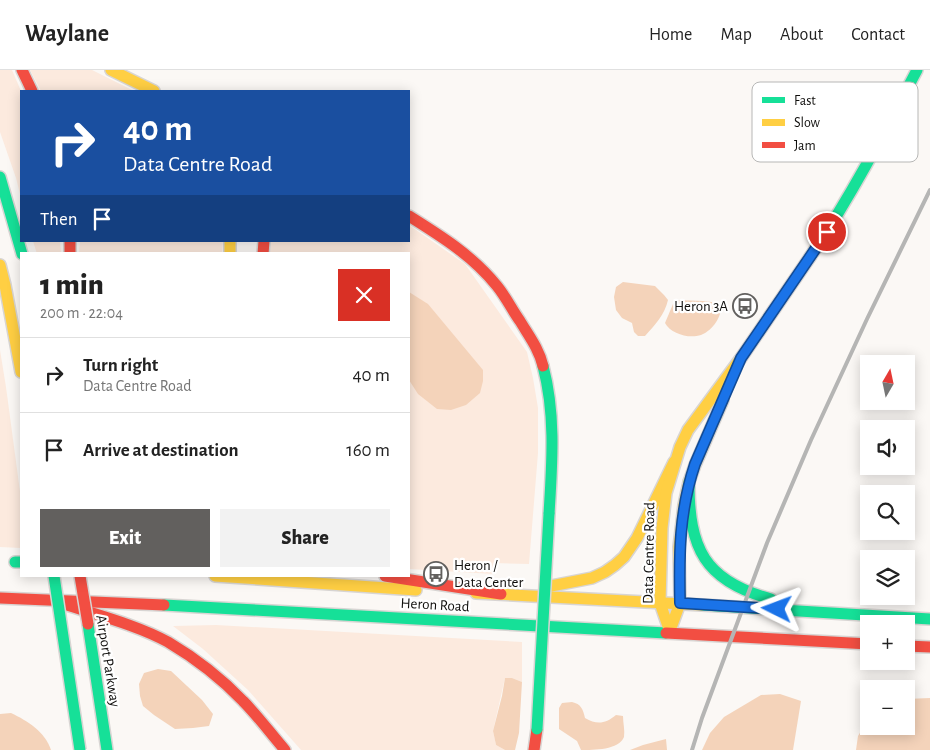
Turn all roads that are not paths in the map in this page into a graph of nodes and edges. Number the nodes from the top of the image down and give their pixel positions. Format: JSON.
{"nodes":[{"id":1,"x":22,"y":70,"type":"edge"},
{"id":2,"x":110,"y":70,"type":"edge"},
{"id":3,"x":917,"y":70,"type":"edge"},
{"id":4,"x":911,"y":82,"type":"edge"},
{"id":5,"x":32,"y":90,"type":"edge"},
{"id":6,"x":152,"y":90,"type":"edge"},
{"id":7,"x":867,"y":162,"type":"edge"},
{"id":8,"x":0,"y":177,"type":"edge"},
{"id":9,"x":410,"y":217,"type":"edge"},
{"id":10,"x":21,"y":252,"type":"edge"},
{"id":11,"x":0,"y":265,"type":"edge"},
{"id":12,"x":741,"y":358,"type":"junction"},
{"id":13,"x":20,"y":366,"type":"edge"},
{"id":14,"x":674,"y":462,"type":"junction"},
{"id":15,"x":689,"y":482,"type":"junction"},
{"id":16,"x":54,"y":577,"type":"edge"},
{"id":17,"x":80,"y":577,"type":"edge"},
{"id":18,"x":230,"y":577,"type":"edge"},
{"id":19,"x":392,"y":577,"type":"edge"},
{"id":20,"x":501,"y":594,"type":"junction"},
{"id":21,"x":0,"y":598,"type":"edge"},
{"id":22,"x":50,"y":600,"type":"junction"},
{"id":23,"x":660,"y":602,"type":"junction"},
{"id":24,"x":680,"y":603,"type":"junction"},
{"id":25,"x":842,"y":613,"type":"junction"},
{"id":26,"x":930,"y":619,"type":"edge"},
{"id":27,"x":670,"y":632,"type":"junction"},
{"id":28,"x":860,"y":643,"type":"edge"},
{"id":29,"x":915,"y":646,"type":"edge"},
{"id":30,"x":930,"y":647,"type":"edge"},
{"id":31,"x":80,"y":750,"type":"edge"},
{"id":32,"x":107,"y":750,"type":"edge"},
{"id":33,"x":285,"y":750,"type":"edge"},
{"id":34,"x":534,"y":750,"type":"edge"}],
"edges":[{"from":1,"to":5,"type":"main road"},
{"from":2,"to":6,"type":"main road"},
{"from":3,"to":4,"type":"main road","name":"Data Centre Road"},
{"from":7,"to":12,"type":"main road","name":"Data Centre Road"},
{"from":8,"to":10,"type":"main road"},
{"from":9,"to":34,"type":"main road","bridge":true},
{"from":11,"to":13,"type":"main road"},
{"from":12,"to":14,"type":"main road","name":"Data Centre Road"},
{"from":12,"to":15,"type":"main road","name":"Data Centre Road"},
{"from":14,"to":20,"type":"main road"},
{"from":14,"to":23,"type":"main road","name":"Data Centre Road"},
{"from":15,"to":24,"type":"main road","name":"Data Centre Road"},
{"from":15,"to":25,"type":"main road"},
{"from":16,"to":31,"type":"main road","bridge":true},
{"from":17,"to":32,"type":"main road","name":"Airport Parkway","bridge":true},
{"from":18,"to":20,"type":"main road","name":"Heron Road"},
{"from":19,"to":20,"type":"main road"},
{"from":20,"to":23,"type":"main road","name":"Heron Road"},
{"from":21,"to":22,"type":"main road","name":"Heron Road"},
{"from":22,"to":27,"type":"main road","name":"Heron Road"},
{"from":22,"to":33,"type":"main road"},
{"from":23,"to":24,"type":"main road","name":"Heron Road"},
{"from":23,"to":27,"type":"main road","name":"Data Centre Road"},
{"from":24,"to":25,"type":"main road","name":"Heron Road"},
{"from":24,"to":27,"type":"main road","name":"Data Centre Road"},
{"from":25,"to":26,"type":"main road","name":"Heron Road"},
{"from":27,"to":28,"type":"main road","name":"Heron Road"},
{"from":29,"to":30,"type":"main road"}]}
